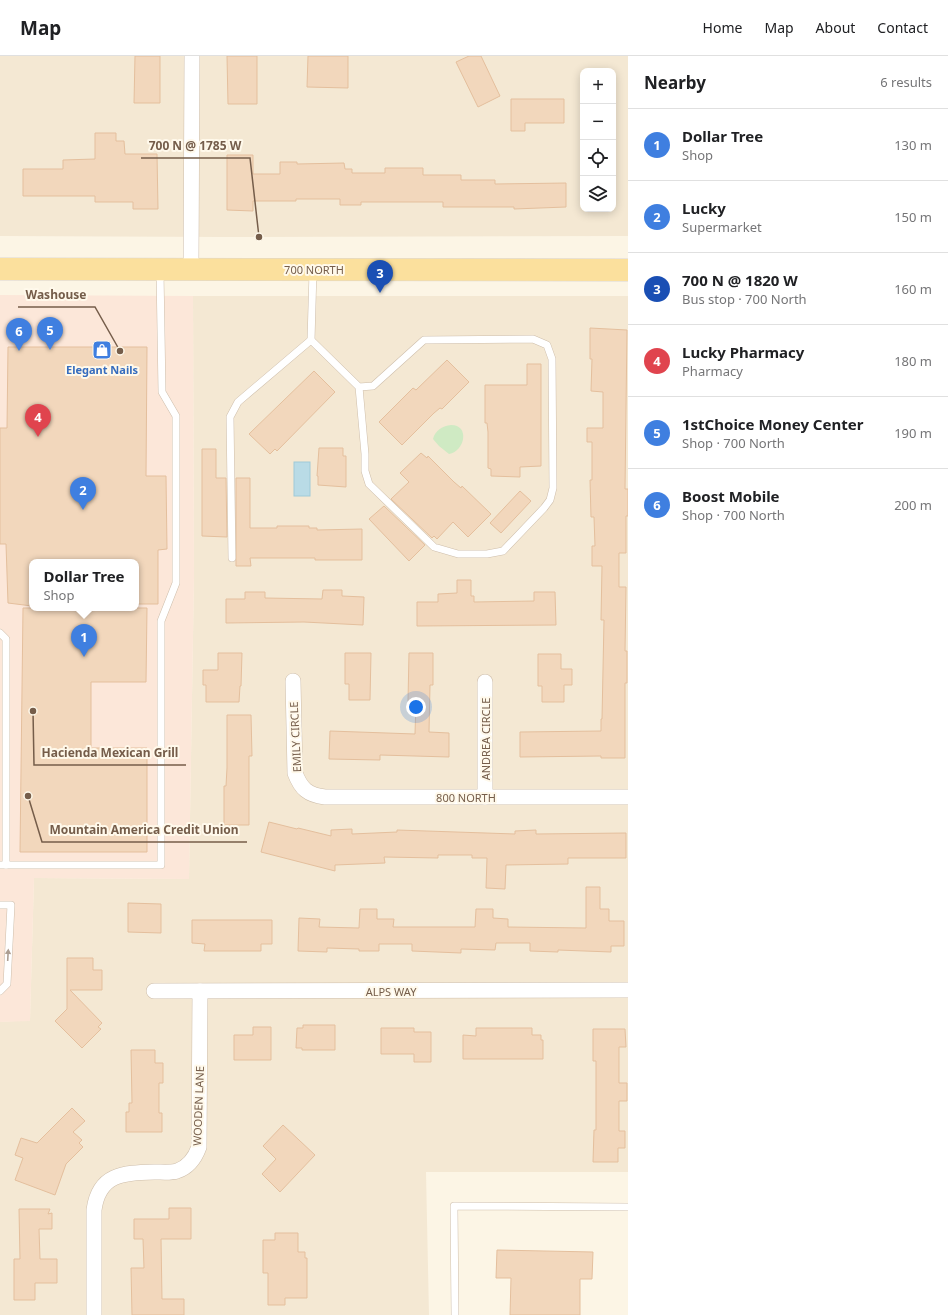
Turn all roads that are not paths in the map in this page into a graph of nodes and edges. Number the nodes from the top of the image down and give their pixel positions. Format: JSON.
{"nodes":[{"id":1,"x":192,"y":56,"type":"edge"},
{"id":2,"x":0,"y":269,"type":"edge"},
{"id":3,"x":160,"y":269,"type":"junction"},
{"id":4,"x":191,"y":269,"type":"junction"},
{"id":5,"x":313,"y":269,"type":"junction"},
{"id":6,"x":628,"y":270,"type":"edge"},
{"id":7,"x":311,"y":340,"type":"junction"},
{"id":8,"x":359,"y":387,"type":"junction"},
{"id":9,"x":232,"y":558,"type":"dead end"},
{"id":10,"x":0,"y":633,"type":"edge"},
{"id":11,"x":293,"y":681,"type":"dead end"},
{"id":12,"x":485,"y":682,"type":"dead end"},
{"id":13,"x":305,"y":789,"type":"joint"},
{"id":14,"x":485,"y":797,"type":"junction"},
{"id":15,"x":628,"y":797,"type":"edge"},
{"id":16,"x":3,"y":865,"type":"edge"},
{"id":17,"x":0,"y":905,"type":"edge"},
{"id":18,"x":628,"y":990,"type":"edge"},
{"id":19,"x":0,"y":991,"type":"edge"},
{"id":20,"x":154,"y":991,"type":"dead end"},
{"id":21,"x":200,"y":991,"type":"junction"},
{"id":22,"x":628,"y":1207,"type":"edge"},
{"id":23,"x":94,"y":1315,"type":"edge"},
{"id":24,"x":454,"y":1315,"type":"edge"}],
"edges":[{"from":1,"to":4,"type":"street"},
{"from":2,"to":3,"type":"main road","name":"700 NORTH"},
{"from":3,"to":4,"type":"main road","name":"700 NORTH"},
{"from":3,"to":16,"type":"lane"},
{"from":4,"to":5,"type":"main road","name":"700 NORTH"},
{"from":5,"to":6,"type":"main road","name":"700 NORTH"},
{"from":5,"to":7,"type":"lane"},
{"from":7,"to":8,"type":"lane"},
{"from":7,"to":9,"type":"lane"},
{"from":8,"to":8,"type":"lane"},
{"from":10,"to":16,"type":"lane"},
{"from":11,"to":13,"type":"street","name":"EMILY CIRCLE"},
{"from":12,"to":14,"type":"street","name":"ANDREA CIRCLE"},
{"from":13,"to":14,"type":"street","name":"800 NORTH"},
{"from":14,"to":15,"type":"street","name":"800 NORTH"},
{"from":19,"to":17,"type":"lane","one_way":true},
{"from":18,"to":21,"type":"street","name":"ALPS WAY"},
{"from":20,"to":21,"type":"street","name":"ALPS WAY"},
{"from":21,"to":23,"type":"street","name":"WOODEN LANE"},
{"from":22,"to":24,"type":"lane"}]}
